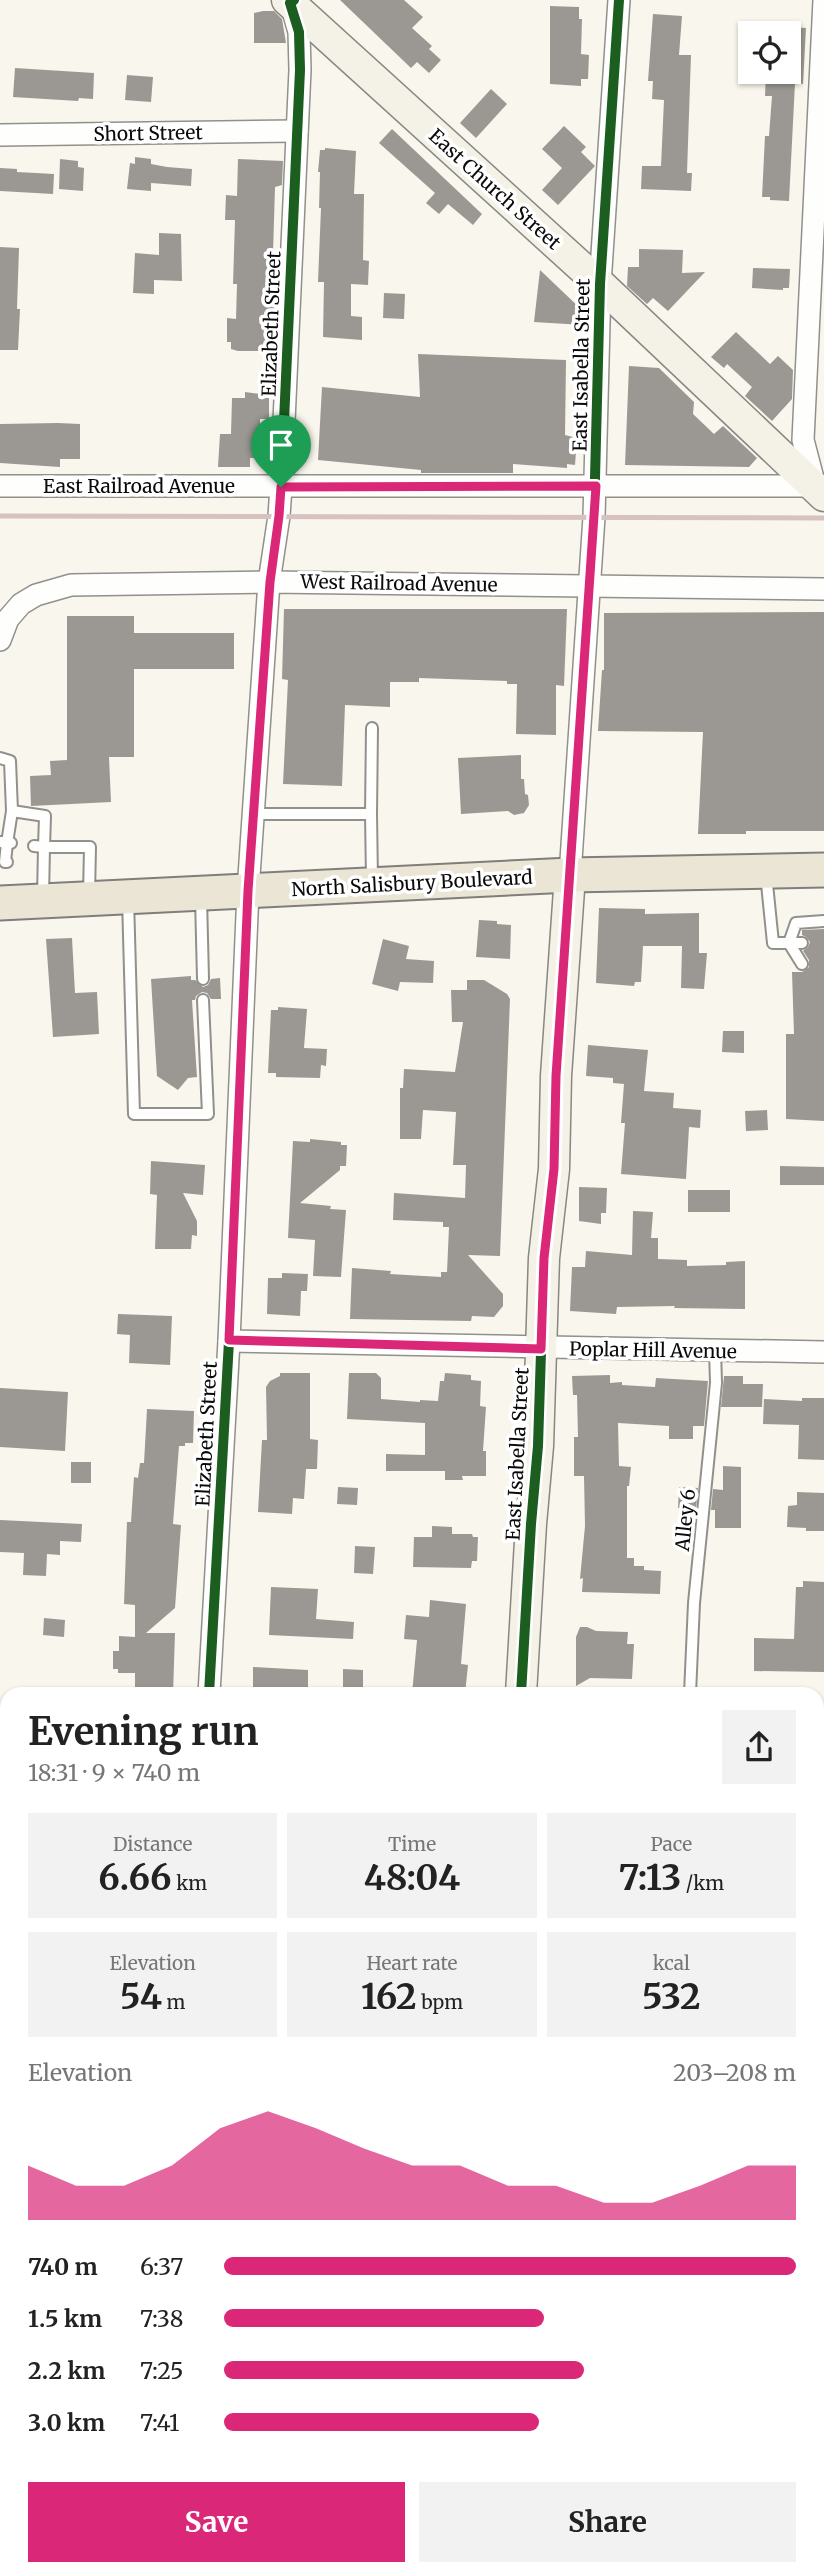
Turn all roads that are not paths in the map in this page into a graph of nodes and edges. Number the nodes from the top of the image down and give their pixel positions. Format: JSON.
{"nodes":[{"id":1,"x":619,"y":0,"type":"edge"},
{"id":2,"x":824,"y":0,"type":"edge"},
{"id":3,"x":290,"y":1,"type":"edge"},
{"id":4,"x":297,"y":131,"type":"junction"},
{"id":5,"x":0,"y":135,"type":"edge"},
{"id":6,"x":600,"y":284,"type":"junction"},
{"id":7,"x":0,"y":486,"type":"edge"},
{"id":8,"x":596,"y":486,"type":"junction"},
{"id":9,"x":281,"y":487,"type":"junction"},
{"id":10,"x":821,"y":490,"type":"edge"},
{"id":11,"x":270,"y":582,"type":"junction"},
{"id":12,"x":588,"y":585,"type":"junction"},
{"id":13,"x":824,"y":589,"type":"edge"},
{"id":14,"x":0,"y":640,"type":"edge"},
{"id":15,"x":372,"y":728,"type":"dead end"},
{"id":16,"x":0,"y":758,"type":"edge"},
{"id":17,"x":12,"y":811,"type":"junction"},
{"id":18,"x":253,"y":814,"type":"junction"},
{"id":19,"x":371,"y":814,"type":"junction"},
{"id":20,"x":6,"y":842,"type":"edge"},
{"id":21,"x":39,"y":846,"type":"junction"},
{"id":22,"x":8,"y":862,"type":"dead end"},
{"id":23,"x":824,"y":870,"type":"edge"},
{"id":24,"x":766,"y":871,"type":"junction"},
{"id":25,"x":570,"y":875,"type":"junction"},
{"id":26,"x":372,"y":885,"type":"junction"},
{"id":27,"x":248,"y":891,"type":"junction"},
{"id":28,"x":200,"y":893,"type":"junction"},
{"id":29,"x":128,"y":896,"type":"junction"},
{"id":30,"x":89,"y":898,"type":"junction"},
{"id":31,"x":43,"y":901,"type":"junction"},
{"id":32,"x":0,"y":903,"type":"edge"},
{"id":33,"x":824,"y":921,"type":"edge"},
{"id":34,"x":789,"y":943,"type":"junction"},
{"id":35,"x":802,"y":943,"type":"dead end"},
{"id":36,"x":802,"y":964,"type":"dead end"},
{"id":37,"x":204,"y":979,"type":"dead end"},
{"id":38,"x":204,"y":1000,"type":"dead end"},
{"id":39,"x":229,"y":1340,"type":"junction"},
{"id":40,"x":541,"y":1349,"type":"junction"},
{"id":41,"x":715,"y":1350,"type":"junction"},
{"id":42,"x":824,"y":1352,"type":"edge"},
{"id":43,"x":209,"y":1687,"type":"edge"},
{"id":44,"x":521,"y":1687,"type":"edge"},
{"id":45,"x":690,"y":1687,"type":"edge"}],
"edges":[{"from":1,"to":6,"type":"street","name":"East Isabella Street"},
{"from":2,"to":10,"type":"street"},
{"from":3,"to":4,"type":"street","name":"Elizabeth Street"},
{"from":3,"to":6,"type":"street","name":"East Church Street"},
{"from":4,"to":5,"type":"street","name":"Short Street"},
{"from":4,"to":9,"type":"street","name":"Elizabeth Street"},
{"from":6,"to":8,"type":"street","name":"East Isabella Street"},
{"from":6,"to":10,"type":"street","name":"East Church Street"},
{"from":7,"to":9,"type":"street","name":"East Railroad Avenue"},
{"from":8,"to":9,"type":"street","name":"East Railroad Avenue"},
{"from":8,"to":10,"type":"street","name":"East Railroad Avenue"},
{"from":8,"to":12,"type":"street","name":"East Isabella Street"},
{"from":9,"to":11,"type":"street","name":"Elizabeth Street"},
{"from":11,"to":12,"type":"street","name":"West Railroad Avenue"},
{"from":11,"to":14,"type":"street","name":"West Railroad Avenue"},
{"from":11,"to":18,"type":"street","name":"Elizabeth Street"},
{"from":12,"to":13,"type":"street","name":"West Railroad Avenue"},
{"from":12,"to":25,"type":"street","name":"East Isabella Street"},
{"from":15,"to":19,"type":"lane"},
{"from":16,"to":17,"type":"lane"},
{"from":17,"to":20,"type":"lane"},
{"from":17,"to":21,"type":"lane"},
{"from":18,"to":19,"type":"lane"},
{"from":18,"to":27,"type":"street","name":"Elizabeth Street"},
{"from":19,"to":26,"type":"lane"},
{"from":20,"to":22,"type":"lane"},
{"from":21,"to":30,"type":"lane"},
{"from":21,"to":31,"type":"lane"},
{"from":23,"to":24,"type":"main road","name":"North Salisbury Boulevard"},
{"from":24,"to":25,"type":"main road","name":"North Salisbury Boulevard"},
{"from":24,"to":34,"type":"lane"},
{"from":25,"to":26,"type":"main road","name":"North Salisbury Boulevard"},
{"from":25,"to":40,"type":"street","name":"East Isabella Street"},
{"from":26,"to":27,"type":"main road","name":"North Salisbury Boulevard"},
{"from":27,"to":28,"type":"main road","name":"North Salisbury Boulevard"},
{"from":27,"to":39,"type":"street","name":"Elizabeth Street"},
{"from":28,"to":29,"type":"main road","name":"North Salisbury Boulevard"},
{"from":28,"to":37,"type":"lane"},
{"from":29,"to":30,"type":"main road","name":"North Salisbury Boulevard"},
{"from":29,"to":38,"type":"lane"},
{"from":30,"to":31,"type":"main road","name":"North Salisbury Boulevard"},
{"from":31,"to":32,"type":"main road","name":"North Salisbury Boulevard"},
{"from":33,"to":34,"type":"lane"},
{"from":34,"to":35,"type":"lane"},
{"from":34,"to":36,"type":"lane"},
{"from":39,"to":40,"type":"street","name":"Poplar Hill Avenue"},
{"from":39,"to":43,"type":"street","name":"Elizabeth Street"},
{"from":40,"to":41,"type":"street","name":"Poplar Hill Avenue"},
{"from":40,"to":44,"type":"street","name":"East Isabella Street"},
{"from":41,"to":42,"type":"street","name":"Poplar Hill Avenue"},
{"from":41,"to":45,"type":"lane","name":"Alley 6"}]}
